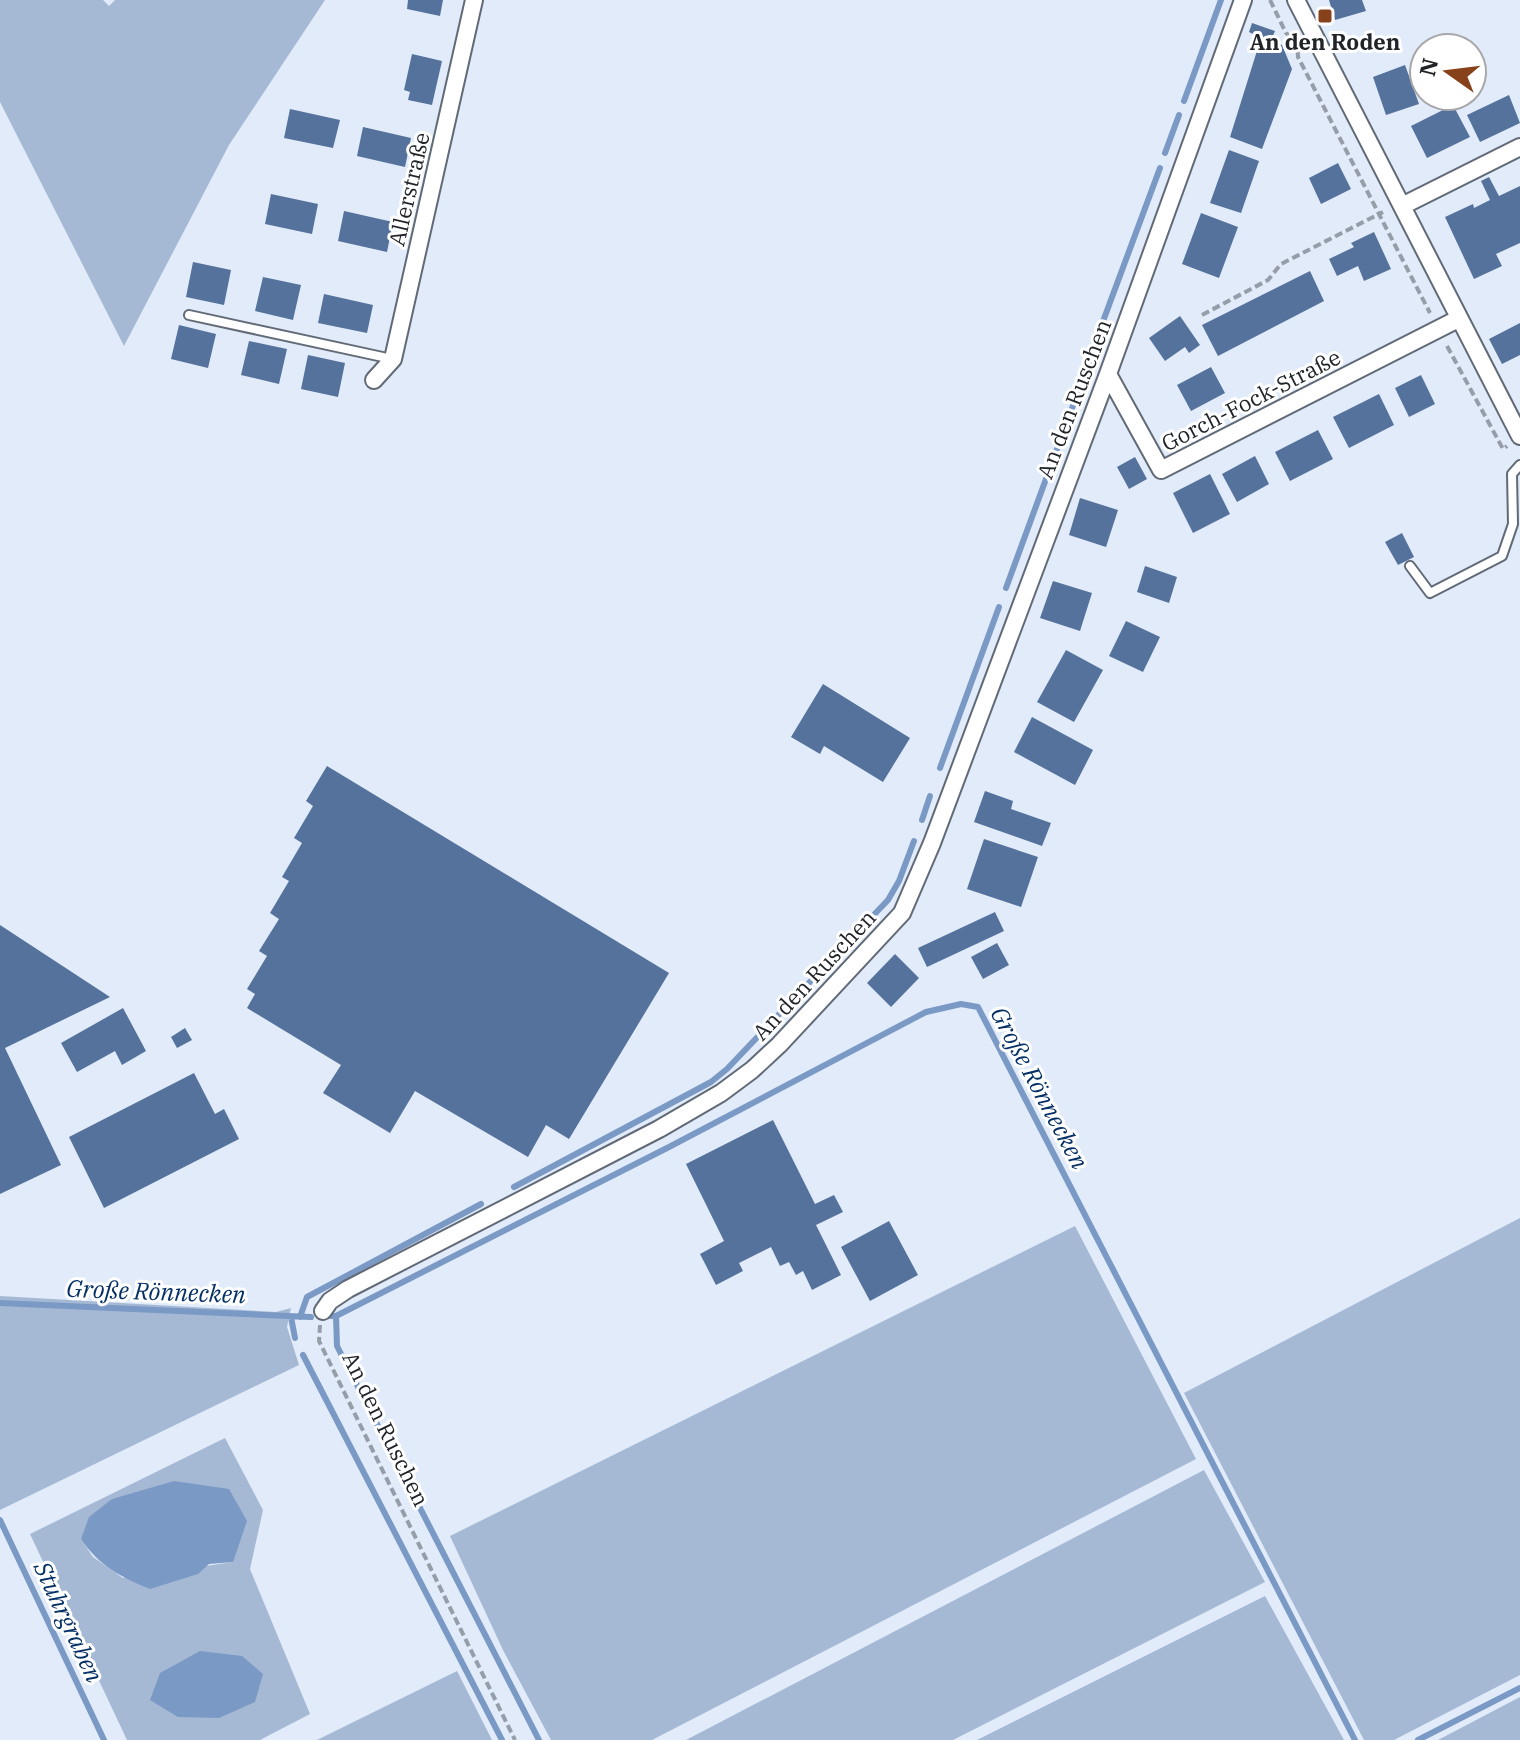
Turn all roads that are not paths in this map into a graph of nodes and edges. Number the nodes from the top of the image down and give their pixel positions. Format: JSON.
{"nodes":[{"id":1,"x":474,"y":0,"type":"edge"},
{"id":2,"x":1243,"y":0,"type":"edge"},
{"id":3,"x":1296,"y":0,"type":"edge"},
{"id":4,"x":1520,"y":147,"type":"edge"},
{"id":5,"x":1402,"y":206,"type":"junction"},
{"id":6,"x":189,"y":315,"type":"dead end"},
{"id":7,"x":1458,"y":319,"type":"junction"},
{"id":8,"x":393,"y":359,"type":"junction"},
{"id":9,"x":1108,"y":374,"type":"junction"},
{"id":10,"x":374,"y":380,"type":"dead end"},
{"id":11,"x":1516,"y":440,"type":"edge"},
{"id":12,"x":1520,"y":465,"type":"edge"},
{"id":13,"x":1410,"y":566,"type":"dead end"},
{"id":14,"x":323,"y":1311,"type":"road end"}],
"edges":[{"from":1,"to":8,"type":"street","name":"Allerstraße"},
{"from":2,"to":9,"type":"street","name":"An den Ruschen"},
{"from":3,"to":5,"type":"street"},
{"from":4,"to":5,"type":"street"},
{"from":5,"to":7,"type":"street"},
{"from":6,"to":8,"type":"lane"},
{"from":7,"to":9,"type":"street","name":"Gorch-Fock-Straße"},
{"from":7,"to":11,"type":"street"},
{"from":8,"to":10,"type":"street","name":"Allerstraße"},
{"from":9,"to":14,"type":"street","name":"An den Ruschen"},
{"from":12,"to":13,"type":"lane"}]}
